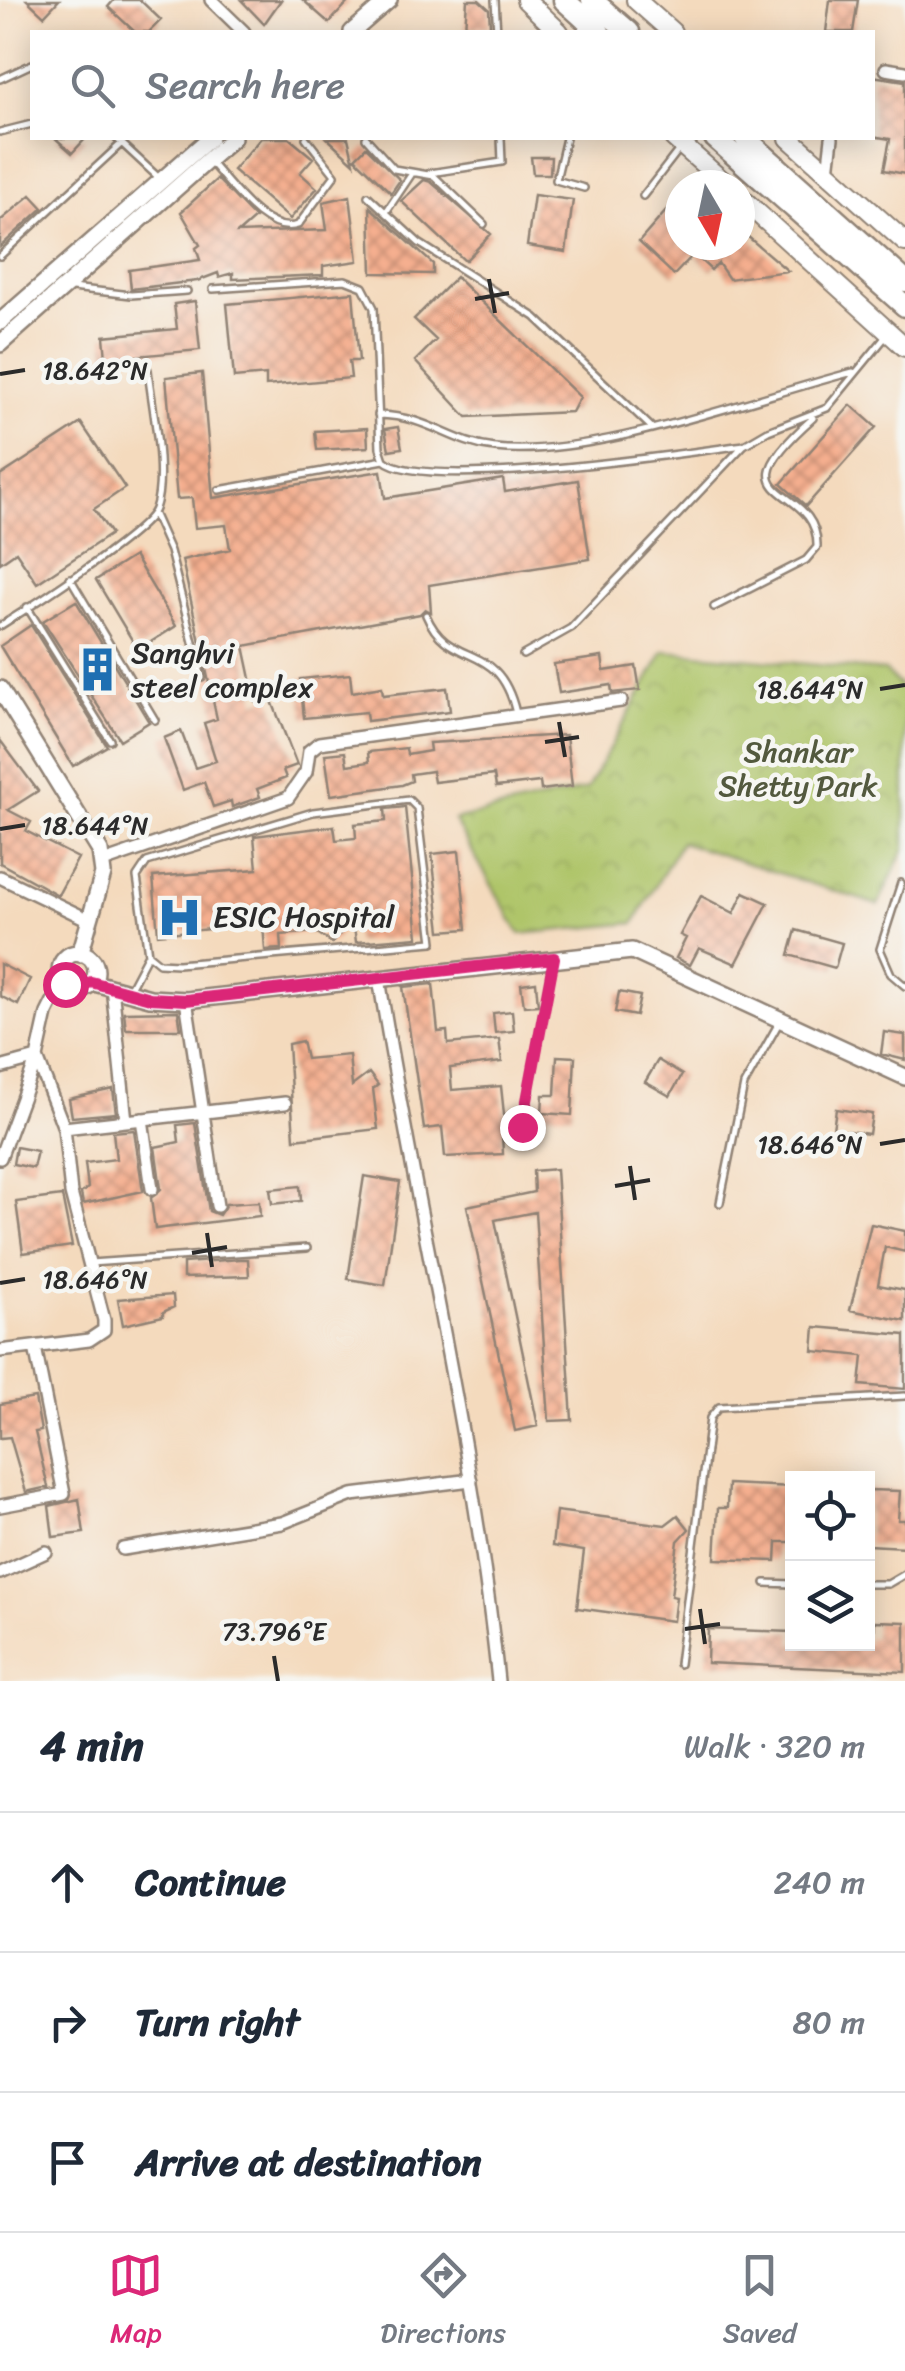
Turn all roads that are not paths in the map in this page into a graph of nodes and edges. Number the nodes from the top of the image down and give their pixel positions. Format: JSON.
{"nodes":[{"id":1,"x":211,"y":0,"type":"edge"},
{"id":2,"x":389,"y":0,"type":"edge"},
{"id":3,"x":495,"y":0,"type":"edge"},
{"id":4,"x":526,"y":0,"type":"edge"},
{"id":5,"x":564,"y":0,"type":"edge"},
{"id":6,"x":592,"y":0,"type":"edge"},
{"id":7,"x":636,"y":0,"type":"edge"},
{"id":8,"x":242,"y":30,"type":"edge"},
{"id":9,"x":354,"y":30,"type":"edge"},
{"id":10,"x":496,"y":30,"type":"edge"},
{"id":11,"x":557,"y":30,"type":"edge"},
{"id":12,"x":597,"y":30,"type":"edge"},
{"id":13,"x":626,"y":30,"type":"edge"},
{"id":14,"x":670,"y":30,"type":"edge"},
{"id":15,"x":30,"y":65,"type":"edge"},
{"id":16,"x":886,"y":69,"type":"dead end"},
{"id":17,"x":905,"y":72,"type":"edge"},
{"id":18,"x":0,"y":79,"type":"edge"},
{"id":19,"x":30,"y":124,"type":"edge"},
{"id":20,"x":1,"y":130,"type":"edge"},
{"id":21,"x":119,"y":140,"type":"edge"},
{"id":22,"x":208,"y":140,"type":"edge"},
{"id":23,"x":232,"y":140,"type":"edge"},
{"id":24,"x":308,"y":140,"type":"edge"},
{"id":25,"x":368,"y":140,"type":"edge"},
{"id":26,"x":501,"y":140,"type":"edge"},
{"id":27,"x":566,"y":140,"type":"edge"},
{"id":28,"x":717,"y":140,"type":"edge"},
{"id":29,"x":747,"y":140,"type":"edge"},
{"id":30,"x":791,"y":140,"type":"edge"},
{"id":31,"x":832,"y":140,"type":"edge"},
{"id":32,"x":678,"y":141,"type":"edge"},
{"id":33,"x":208,"y":160,"type":"junction"},
{"id":34,"x":710,"y":170,"type":"edge"},
{"id":35,"x":828,"y":172,"type":"junction"},
{"id":36,"x":425,"y":174,"type":"junction"},
{"id":37,"x":411,"y":175,"type":"junction"},
{"id":38,"x":161,"y":180,"type":"junction"},
{"id":39,"x":584,"y":188,"type":"dead end"},
{"id":40,"x":368,"y":196,"type":"dead end"},
{"id":41,"x":643,"y":196,"type":"dead end"},
{"id":42,"x":755,"y":211,"type":"edge"},
{"id":43,"x":386,"y":212,"type":"junction"},
{"id":44,"x":484,"y":224,"type":"dead end"},
{"id":45,"x":905,"y":242,"type":"edge"},
{"id":46,"x":0,"y":256,"type":"edge"},
{"id":47,"x":905,"y":281,"type":"edge"},
{"id":48,"x":64,"y":287,"type":"junction"},
{"id":49,"x":213,"y":289,"type":"dead end"},
{"id":50,"x":187,"y":292,"type":"dead end"},
{"id":51,"x":905,"y":306,"type":"edge"},
{"id":52,"x":0,"y":322,"type":"edge"},
{"id":53,"x":889,"y":332,"type":"junction"},
{"id":54,"x":0,"y":344,"type":"edge"},
{"id":55,"x":905,"y":347,"type":"edge"},
{"id":56,"x":148,"y":370,"type":"dead end"},
{"id":57,"x":856,"y":371,"type":"junction"},
{"id":58,"x":378,"y":415,"type":"junction"},
{"id":59,"x":815,"y":416,"type":"junction"},
{"id":60,"x":651,"y":427,"type":"junction"},
{"id":61,"x":744,"y":445,"type":"junction"},
{"id":62,"x":384,"y":460,"type":"junction"},
{"id":63,"x":219,"y":490,"type":"dead end"},
{"id":64,"x":154,"y":515,"type":"junction"},
{"id":65,"x":70,"y":578,"type":"junction"},
{"id":66,"x":714,"y":607,"type":"dead end"},
{"id":67,"x":27,"y":608,"type":"junction"},
{"id":68,"x":426,"y":616,"type":"dead end"},
{"id":69,"x":1,"y":626,"type":"edge"},
{"id":70,"x":523,"y":655,"type":"dead end"},
{"id":71,"x":202,"y":678,"type":"dead end"},
{"id":72,"x":0,"y":689,"type":"edge"},
{"id":73,"x":622,"y":701,"type":"dead end"},
{"id":74,"x":516,"y":716,"type":"junction"},
{"id":75,"x":155,"y":720,"type":"dead end"},
{"id":76,"x":110,"y":740,"type":"dead end"},
{"id":77,"x":103,"y":862,"type":"junction"},
{"id":78,"x":0,"y":877,"type":"edge"},
{"id":79,"x":902,"y":883,"type":"dead end"},
{"id":80,"x":87,"y":919,"type":"junction"},
{"id":81,"x":80,"y":954,"type":"junction"},
{"id":82,"x":148,"y":954,"type":"junction"},
{"id":83,"x":554,"y":958,"type":"junction"},
{"id":84,"x":380,"y":978,"type":"junction"},
{"id":85,"x":63,"y":981,"type":"junction"},
{"id":86,"x":91,"y":982,"type":"junction"},
{"id":87,"x":905,"y":986,"type":"edge"},
{"id":88,"x":112,"y":987,"type":"junction"},
{"id":89,"x":129,"y":991,"type":"junction"},
{"id":90,"x":186,"y":1000,"type":"junction"},
{"id":91,"x":782,"y":1018,"type":"junction"},
{"id":92,"x":38,"y":1058,"type":"junction"},
{"id":93,"x":0,"y":1068,"type":"edge"},
{"id":94,"x":905,"y":1077,"type":"edge"},
{"id":95,"x":285,"y":1104,"type":"dead end"},
{"id":96,"x":202,"y":1112,"type":"junction"},
{"id":97,"x":142,"y":1119,"type":"junction"},
{"id":98,"x":126,"y":1121,"type":"junction"},
{"id":99,"x":522,"y":1127,"type":"dead end"},
{"id":100,"x":64,"y":1128,"type":"junction"},
{"id":101,"x":3,"y":1140,"type":"edge"},
{"id":102,"x":0,"y":1158,"type":"edge"},
{"id":103,"x":152,"y":1190,"type":"dead end"},
{"id":104,"x":720,"y":1203,"type":"dead end"},
{"id":105,"x":217,"y":1206,"type":"dead end"},
{"id":106,"x":306,"y":1248,"type":"dead end"},
{"id":107,"x":87,"y":1263,"type":"junction"},
{"id":108,"x":35,"y":1347,"type":"junction"},
{"id":109,"x":0,"y":1352,"type":"edge"},
{"id":110,"x":905,"y":1396,"type":"edge"},
{"id":111,"x":471,"y":1480,"type":"junction"},
{"id":112,"x":0,"y":1506,"type":"edge"},
{"id":113,"x":123,"y":1549,"type":"dead end"},
{"id":114,"x":46,"y":1552,"type":"dead end"},
{"id":115,"x":0,"y":1573,"type":"edge"},
{"id":116,"x":905,"y":1574,"type":"edge"},
{"id":117,"x":765,"y":1584,"type":"dead end"},
{"id":118,"x":785,"y":1584,"type":"edge"},
{"id":119,"x":875,"y":1584,"type":"edge"},
{"id":120,"x":679,"y":1664,"type":"dead end"},
{"id":121,"x":498,"y":1681,"type":"edge"}],
"edges":[{"from":1,"to":8,"type":"street"},
{"from":2,"to":9,"type":"street"},
{"from":3,"to":10,"type":"lane"},
{"from":4,"to":11,"type":"main road"},
{"from":5,"to":12,"type":"highway"},
{"from":6,"to":13,"type":"highway"},
{"from":7,"to":14,"type":"main road"},
{"from":15,"to":18,"type":"lane"},
{"from":16,"to":17,"type":"street"},
{"from":19,"to":20,"type":"lane"},
{"from":21,"to":38,"type":"lane"},
{"from":21,"to":46,"type":"lane"},
{"from":22,"to":38,"type":"street"},
{"from":23,"to":33,"type":"street"},
{"from":24,"to":33,"type":"lane"},
{"from":25,"to":37,"type":"lane"},
{"from":26,"to":36,"type":"lane"},
{"from":27,"to":39,"type":"lane"},
{"from":28,"to":51,"type":"highway"},
{"from":29,"to":47,"type":"highway"},
{"from":30,"to":35,"type":"main road"},
{"from":31,"to":35,"type":"street"},
{"from":32,"to":34,"type":"main road"},
{"from":32,"to":41,"type":"lane"},
{"from":33,"to":48,"type":"street"},
{"from":35,"to":45,"type":"main road"},
{"from":36,"to":37,"type":"lane"},
{"from":36,"to":44,"type":"lane"},
{"from":37,"to":43,"type":"lane"},
{"from":38,"to":52,"type":"street"},
{"from":40,"to":43,"type":"lane"},
{"from":42,"to":53,"type":"main road"},
{"from":43,"to":60,"type":"lane"},
{"from":48,"to":50,"type":"lane"},
{"from":48,"to":54,"type":"street"},
{"from":49,"to":58,"type":"lane"},
{"from":53,"to":55,"type":"main road"},
{"from":53,"to":57,"type":"lane"},
{"from":56,"to":64,"type":"lane"},
{"from":57,"to":59,"type":"lane"},
{"from":57,"to":60,"type":"lane"},
{"from":58,"to":60,"type":"lane"},
{"from":58,"to":62,"type":"lane"},
{"from":59,"to":61,"type":"lane"},
{"from":59,"to":66,"type":"lane"},
{"from":61,"to":62,"type":"lane"},
{"from":61,"to":70,"type":"lane"},
{"from":62,"to":63,"type":"lane"},
{"from":64,"to":65,"type":"lane"},
{"from":64,"to":71,"type":"lane"},
{"from":65,"to":67,"type":"lane"},
{"from":65,"to":75,"type":"lane"},
{"from":67,"to":69,"type":"lane"},
{"from":67,"to":76,"type":"lane"},
{"from":68,"to":74,"type":"lane"},
{"from":72,"to":77,"type":"street"},
{"from":73,"to":74,"type":"street"},
{"from":74,"to":77,"type":"street"},
{"from":77,"to":80,"type":"street"},
{"from":78,"to":80,"type":"street"},
{"from":79,"to":87,"type":"lane"},
{"from":80,"to":81,"type":"street"},
{"from":81,"to":85,"type":"street"},
{"from":81,"to":86,"type":"street"},
{"from":82,"to":82,"type":"lane"},
{"from":82,"to":89,"type":"lane"},
{"from":83,"to":84,"type":"street"},
{"from":83,"to":91,"type":"street"},
{"from":83,"to":99,"type":"lane"},
{"from":84,"to":90,"type":"street"},
{"from":84,"to":111,"type":"street"},
{"from":85,"to":86,"type":"street"},
{"from":85,"to":92,"type":"street"},
{"from":86,"to":88,"type":"street"},
{"from":88,"to":89,"type":"street"},
{"from":88,"to":98,"type":"street"},
{"from":89,"to":90,"type":"street"},
{"from":90,"to":96,"type":"street"},
{"from":91,"to":94,"type":"street"},
{"from":91,"to":104,"type":"lane"},
{"from":92,"to":93,"type":"street"},
{"from":92,"to":100,"type":"street"},
{"from":92,"to":101,"type":"street"},
{"from":95,"to":96,"type":"street"},
{"from":96,"to":97,"type":"street"},
{"from":96,"to":105,"type":"street"},
{"from":97,"to":98,"type":"street"},
{"from":97,"to":103,"type":"street"},
{"from":98,"to":100,"type":"street"},
{"from":100,"to":107,"type":"street"},
{"from":101,"to":102,"type":"street"},
{"from":106,"to":107,"type":"lane"},
{"from":107,"to":108,"type":"street"},
{"from":108,"to":109,"type":"street"},
{"from":108,"to":112,"type":"street"},
{"from":110,"to":120,"type":"lane"},
{"from":111,"to":113,"type":"street"},
{"from":111,"to":121,"type":"street"},
{"from":114,"to":115,"type":"street"},
{"from":116,"to":119,"type":"lane"},
{"from":117,"to":118,"type":"lane"}]}
